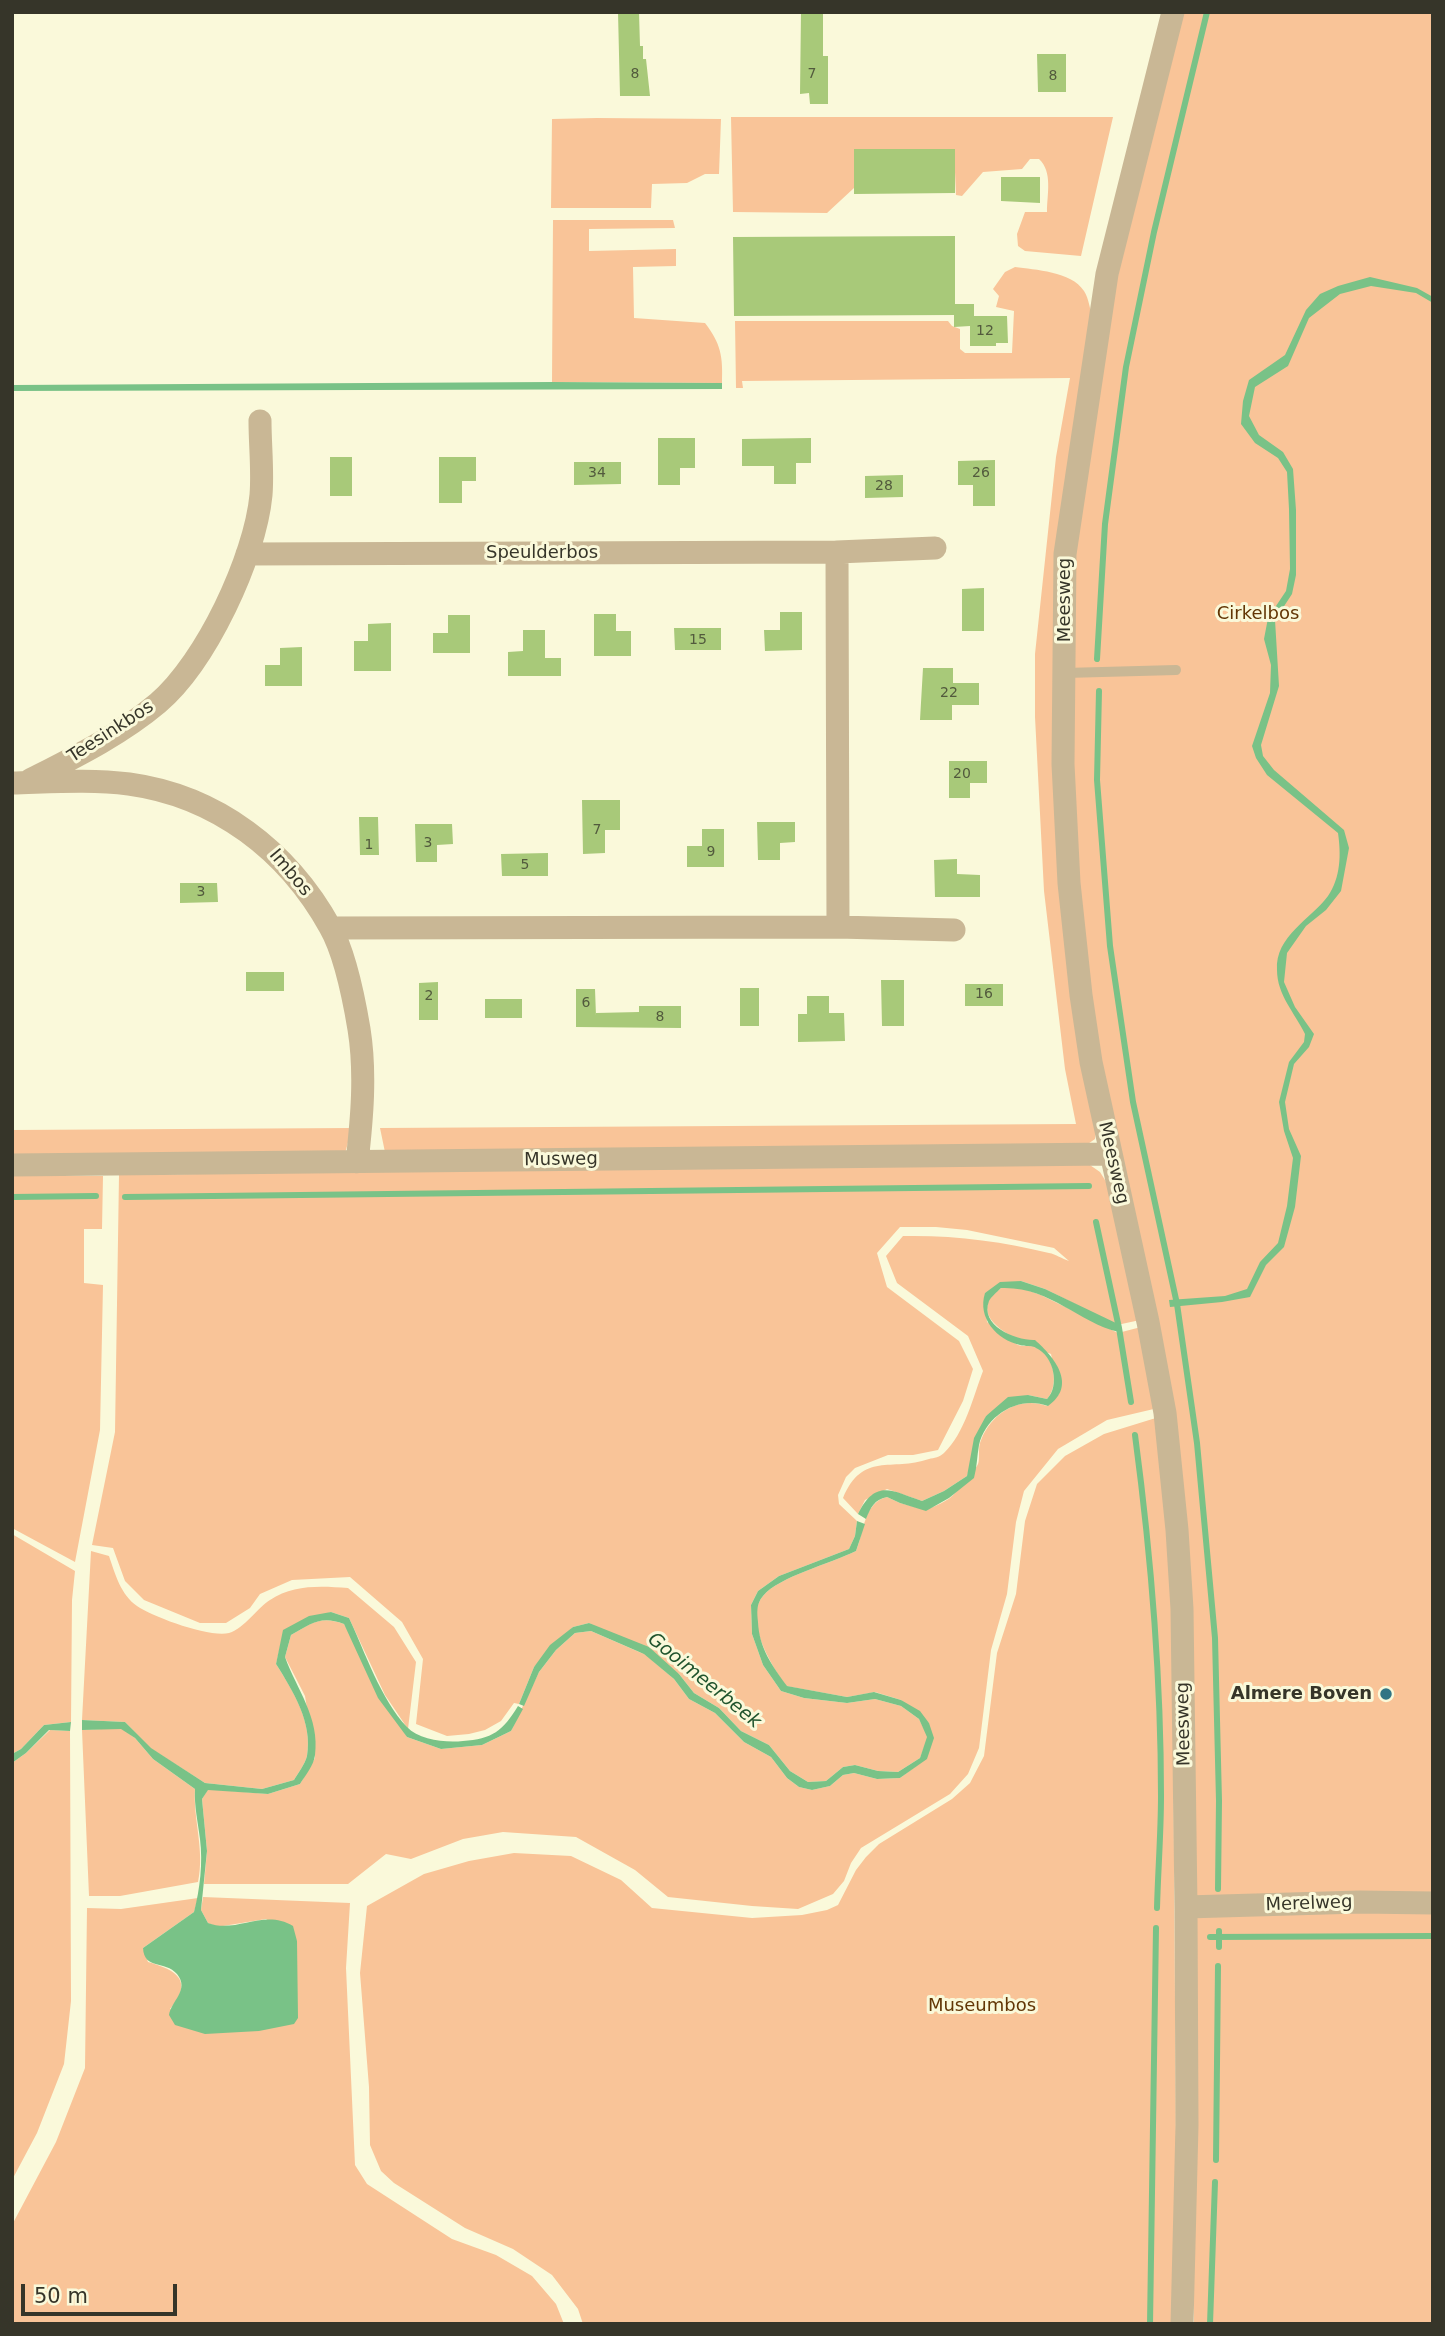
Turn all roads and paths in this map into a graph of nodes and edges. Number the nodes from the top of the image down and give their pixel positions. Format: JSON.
{"nodes":[{"id":1,"x":1173,"y":12,"type":"edge"},
{"id":2,"x":260,"y":421,"type":"dead end"},
{"id":3,"x":936,"y":548,"type":"dead end"},
{"id":4,"x":837,"y":552,"type":"junction"},
{"id":5,"x":247,"y":554,"type":"junction"},
{"id":6,"x":1176,"y":670,"type":"dead end"},
{"id":7,"x":1065,"y":673,"type":"junction"},
{"id":8,"x":17,"y":785,"type":"edge"},
{"id":9,"x":838,"y":927,"type":"junction"},
{"id":10,"x":331,"y":928,"type":"junction"},
{"id":11,"x":954,"y":930,"type":"dead end"},
{"id":12,"x":1110,"y":1154,"type":"junction"},
{"id":13,"x":357,"y":1162,"type":"junction"},
{"id":14,"x":12,"y":1165,"type":"edge"},
{"id":15,"x":1433,"y":1903,"type":"edge"},
{"id":16,"x":1186,"y":1907,"type":"junction"},
{"id":17,"x":1182,"y":2324,"type":"edge"}],
"edges":[{"from":1,"to":7,"type":"street","name":"Meesweg"},
{"from":2,"to":5,"type":"street","name":"Teesinkbos"},
{"from":3,"to":4,"type":"street","name":"Speulderbos"},
{"from":4,"to":5,"type":"street","name":"Speulderbos"},
{"from":4,"to":9,"type":"street"},
{"from":5,"to":8,"type":"street","name":"Teesinkbos"},
{"from":6,"to":7,"type":"lane"},
{"from":7,"to":12,"type":"street","name":"Meesweg"},
{"from":8,"to":10,"type":"street","name":"Imbos"},
{"from":9,"to":10,"type":"street"},
{"from":9,"to":11,"type":"street"},
{"from":10,"to":13,"type":"street","name":"Imbos"},
{"from":12,"to":13,"type":"street","name":"Musweg"},
{"from":12,"to":16,"type":"street","name":"Meesweg"},
{"from":13,"to":14,"type":"street","name":"Musweg"},
{"from":15,"to":16,"type":"street","name":"Merelweg"},
{"from":16,"to":17,"type":"street","name":"Meesweg"}]}
